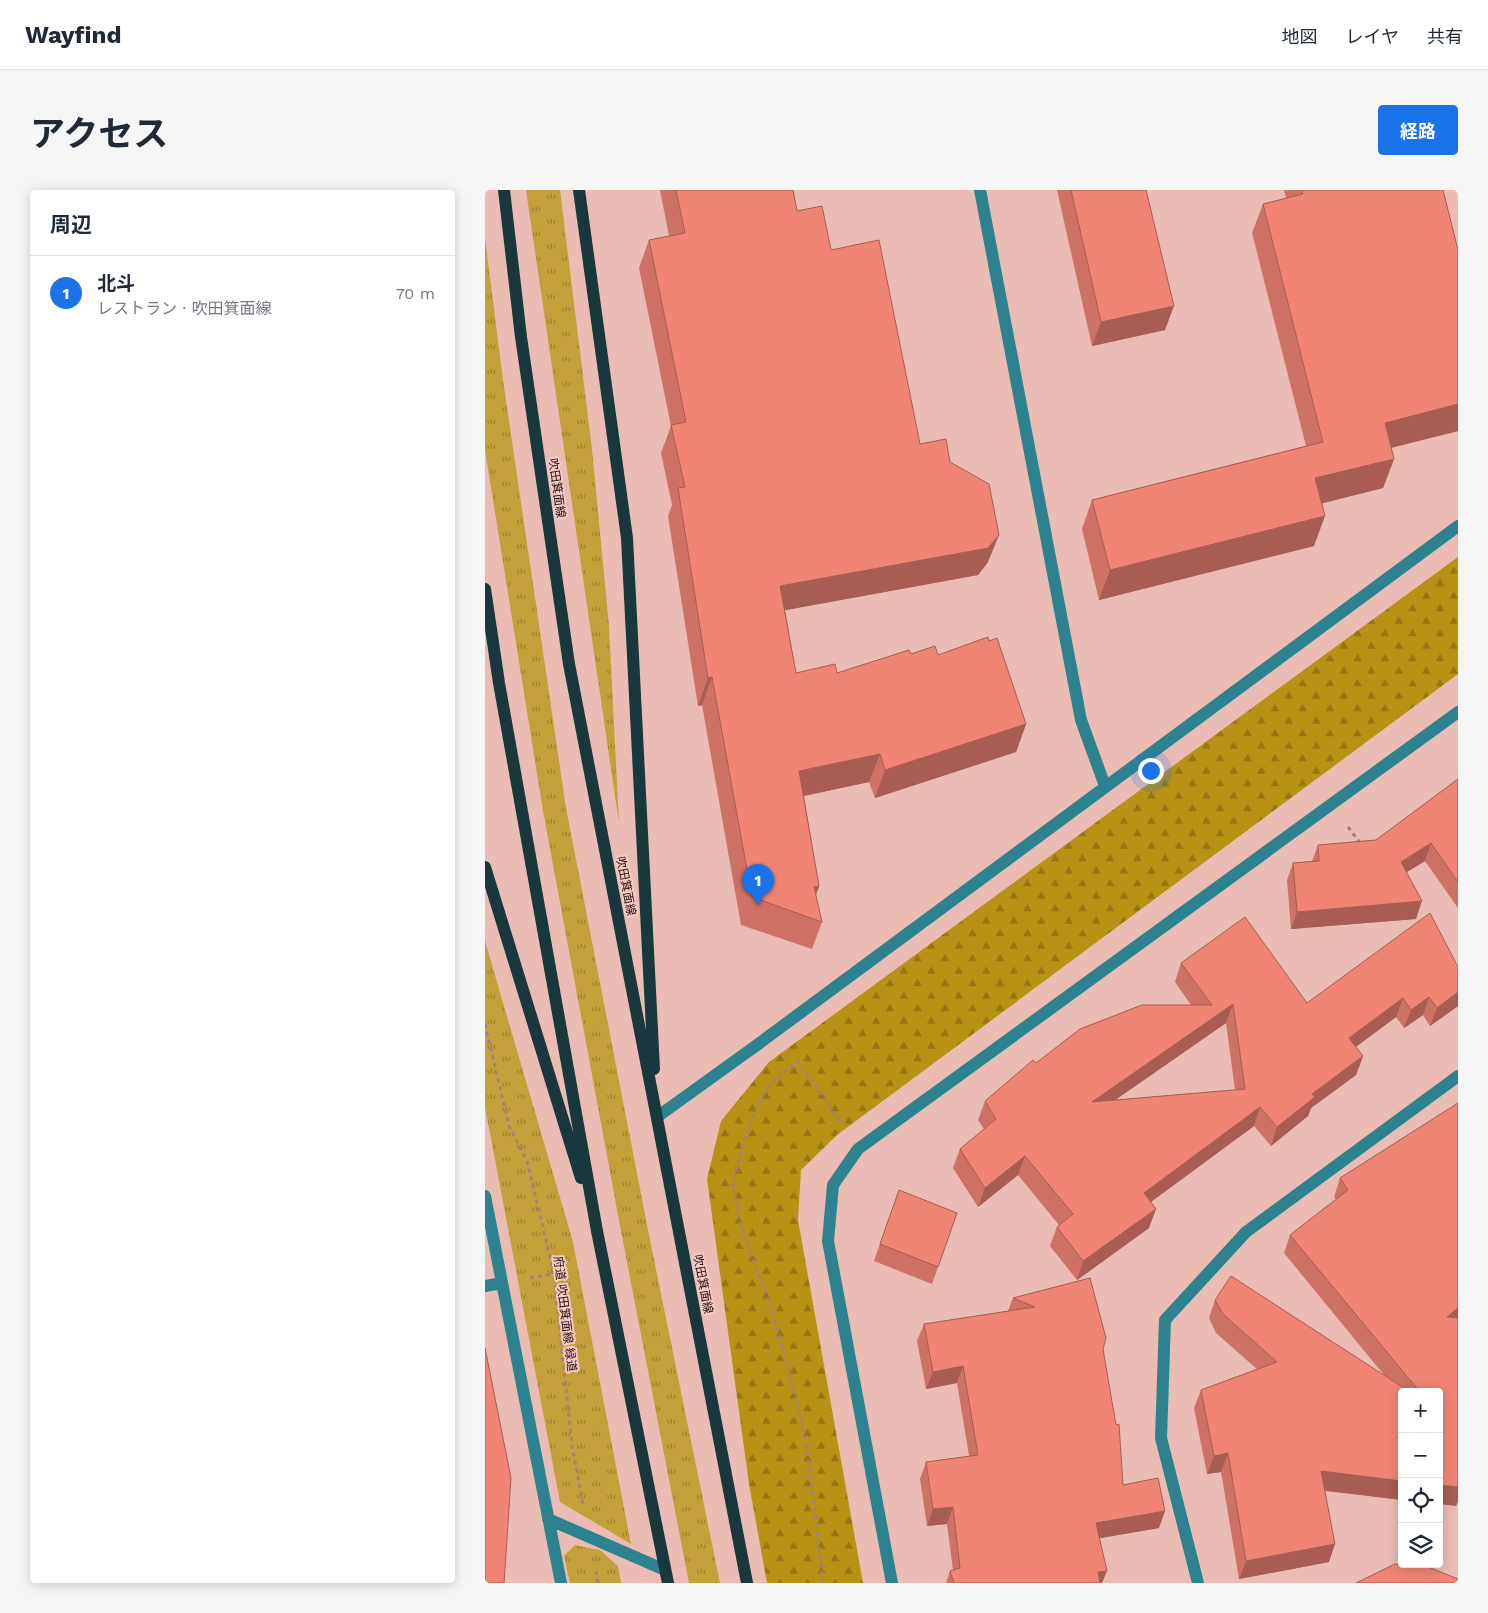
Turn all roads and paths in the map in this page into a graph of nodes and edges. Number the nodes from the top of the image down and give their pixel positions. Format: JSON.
{"nodes":[{"id":1,"x":504,"y":190,"type":"edge"},
{"id":2,"x":579,"y":190,"type":"edge"},
{"id":3,"x":980,"y":190,"type":"edge"},
{"id":4,"x":1458,"y":526,"type":"edge"},
{"id":5,"x":485,"y":589,"type":"edge"},
{"id":6,"x":1458,"y":712,"type":"edge"},
{"id":7,"x":1105,"y":786,"type":"junction"},
{"id":8,"x":1331,"y":804,"type":"junction"},
{"id":9,"x":1366,"y":850,"type":"edge"},
{"id":10,"x":485,"y":867,"type":"edge"},
{"id":11,"x":485,"y":1024,"type":"edge"},
{"id":12,"x":1458,"y":1076,"type":"edge"},
{"id":13,"x":657,"y":1117,"type":"junction"},
{"id":14,"x":858,"y":1149,"type":"junction"},
{"id":15,"x":485,"y":1196,"type":"edge"},
{"id":16,"x":597,"y":1230,"type":"junction"},
{"id":17,"x":501,"y":1283,"type":"junction"},
{"id":18,"x":485,"y":1286,"type":"edge"},
{"id":19,"x":548,"y":1520,"type":"junction"},
{"id":20,"x":589,"y":1537,"type":"junction"},
{"id":21,"x":665,"y":1570,"type":"junction"},
{"id":22,"x":561,"y":1583,"type":"edge"},
{"id":23,"x":598,"y":1583,"type":"edge"},
{"id":24,"x":668,"y":1583,"type":"edge"},
{"id":25,"x":747,"y":1583,"type":"edge"},
{"id":26,"x":823,"y":1583,"type":"edge"},
{"id":27,"x":892,"y":1583,"type":"edge"},
{"id":28,"x":1198,"y":1583,"type":"edge"}],
"edges":[{"from":1,"to":13,"type":"main road","name":"吹田箕面線"},
{"from":2,"to":13,"type":"main road"},
{"from":3,"to":7,"type":"street"},
{"from":4,"to":7,"type":"street"},
{"from":5,"to":16,"type":"main road"},
{"from":6,"to":8,"type":"street"},
{"from":7,"to":13,"type":"street"},
{"from":8,"to":9,"type":"path"},
{"from":8,"to":14,"type":"street"},
{"from":10,"to":16,"type":"main road"},
{"from":11,"to":20,"type":"path","name":"府道 吹田箕面線 緑道"},
{"from":12,"to":28,"type":"street"},
{"from":13,"to":25,"type":"main road","name":"吹田箕面線"},
{"from":14,"to":26,"type":"path"},
{"from":14,"to":27,"type":"street"},
{"from":15,"to":17,"type":"street"},
{"from":16,"to":21,"type":"main road"},
{"from":17,"to":18,"type":"street"},
{"from":17,"to":19,"type":"street"},
{"from":19,"to":20,"type":"street"},
{"from":19,"to":22,"type":"street"},
{"from":20,"to":21,"type":"street"},
{"from":20,"to":23,"type":"path","name":"府道 吹田箕面線 緑道"},
{"from":21,"to":24,"type":"main road"}]}
